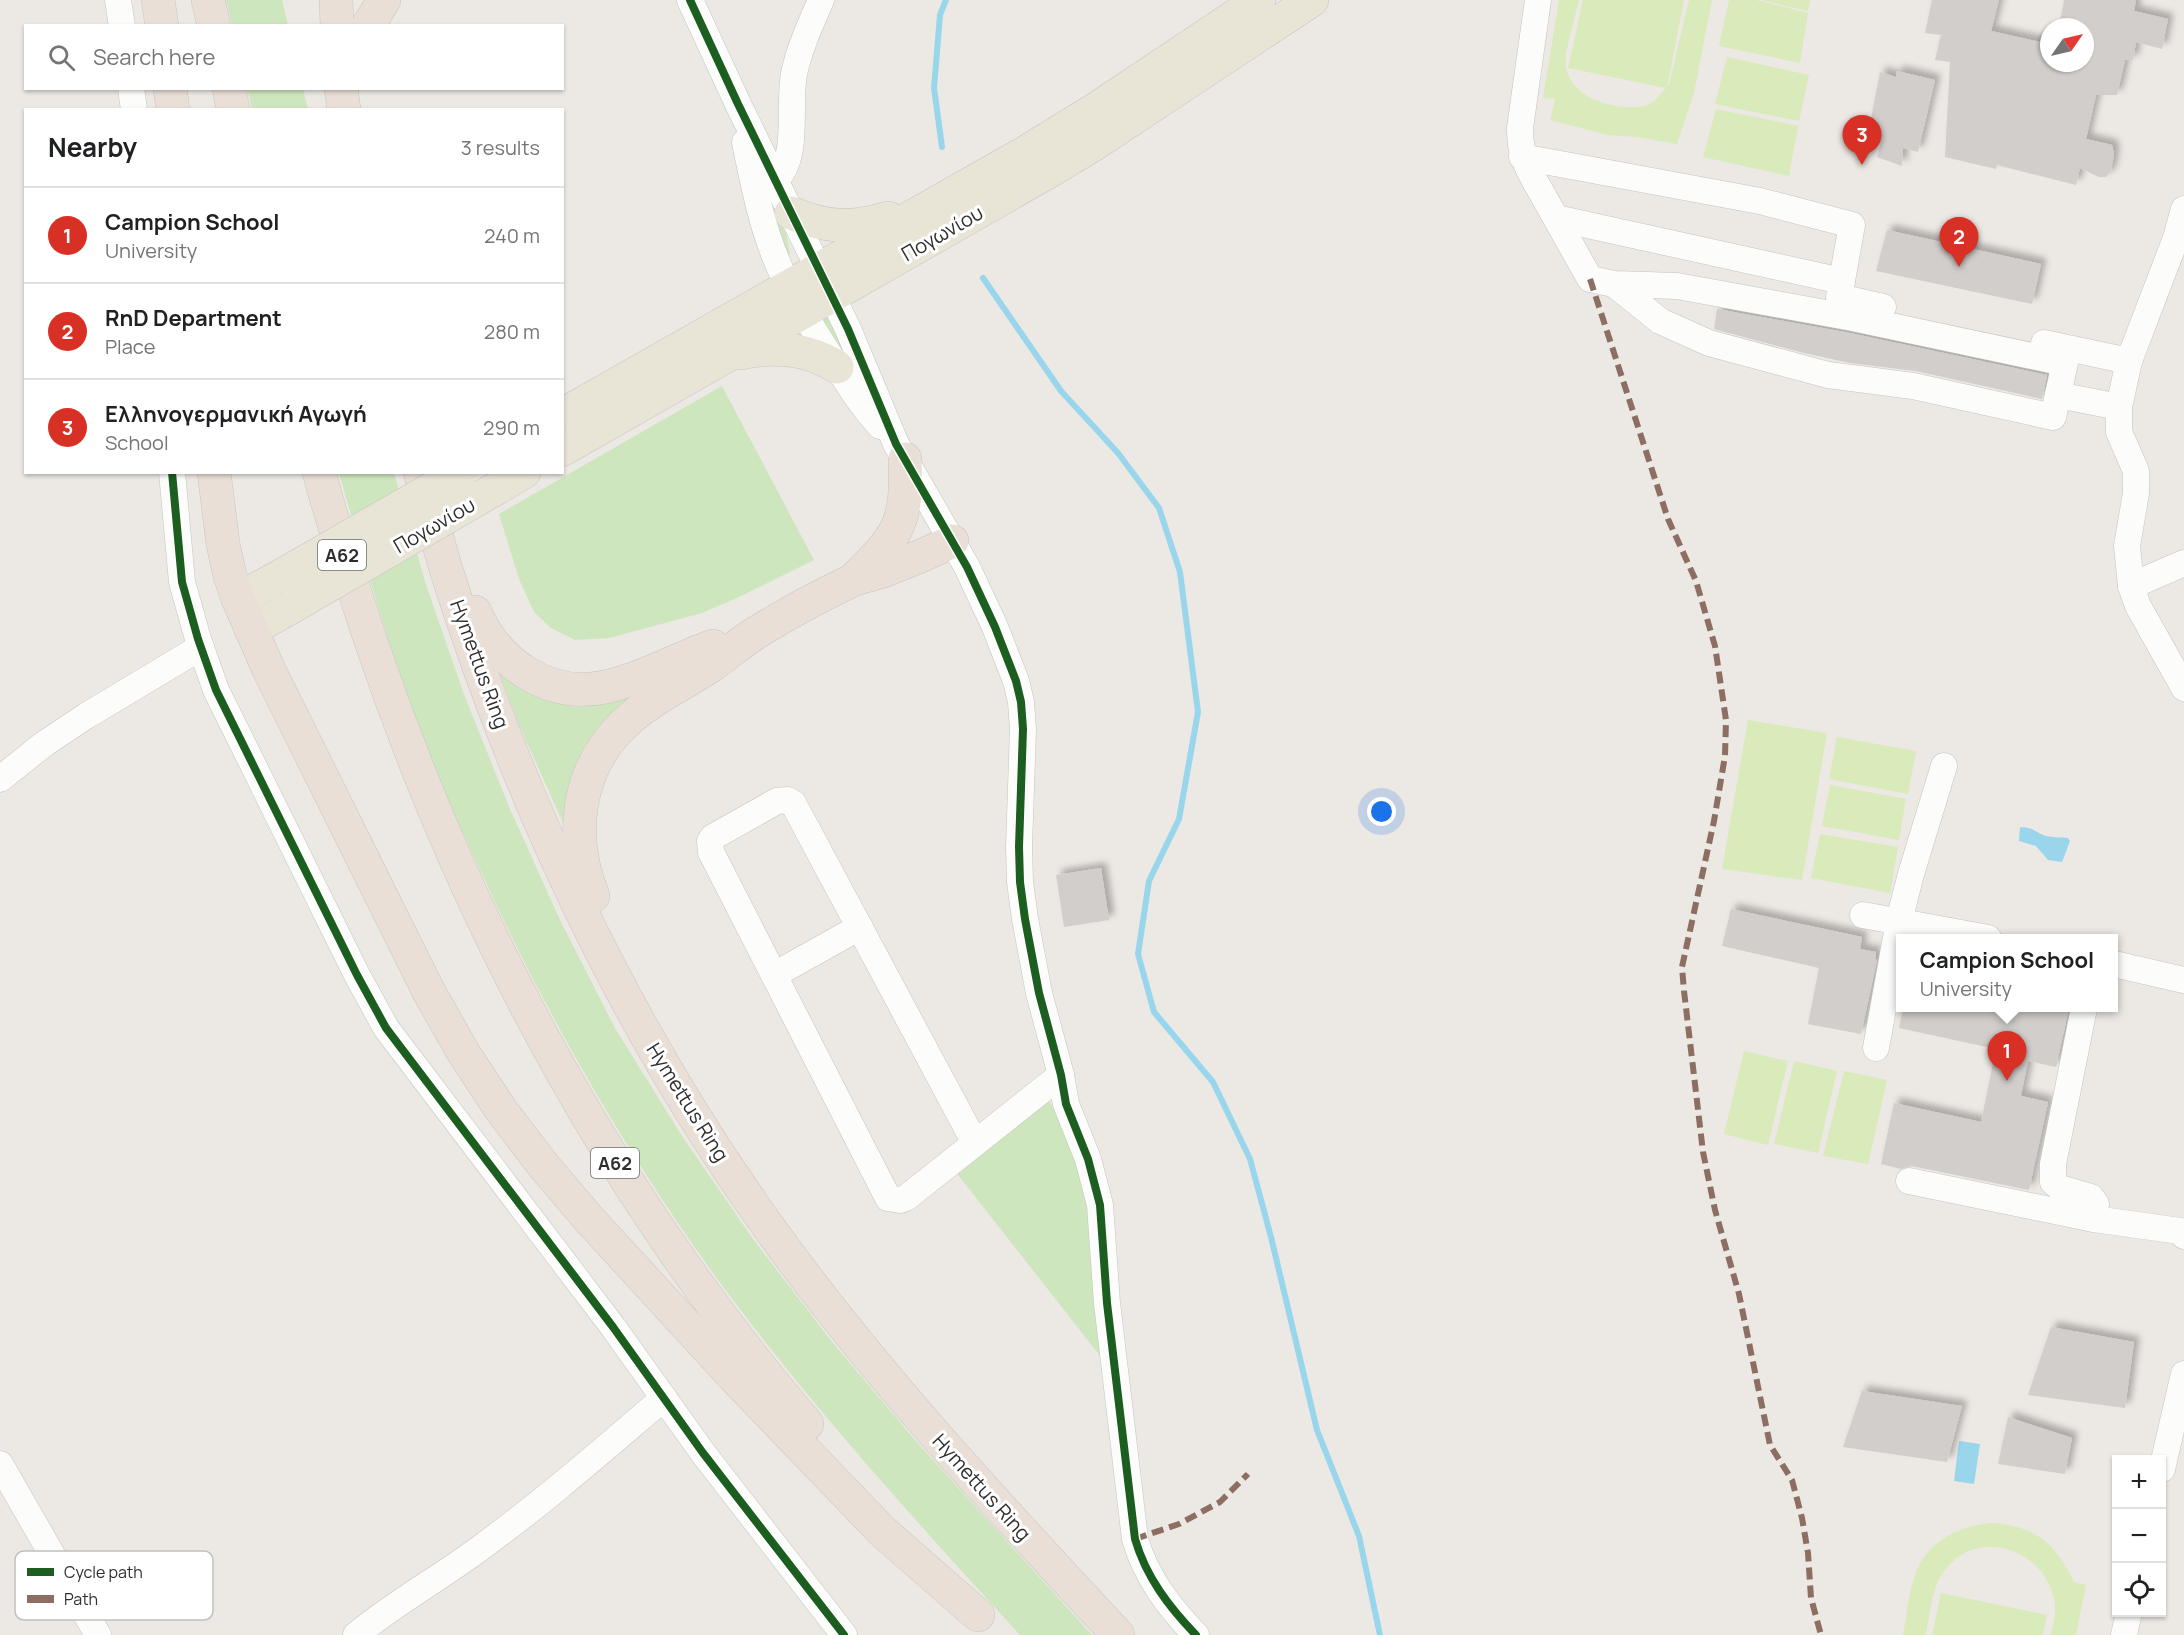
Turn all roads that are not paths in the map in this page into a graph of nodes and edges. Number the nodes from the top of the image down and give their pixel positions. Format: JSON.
{"nodes":[{"id":1,"x":118,"y":0,"type":"edge"},
{"id":2,"x":159,"y":0,"type":"edge"},
{"id":3,"x":208,"y":0,"type":"edge"},
{"id":4,"x":336,"y":0,"type":"edge"},
{"id":5,"x":384,"y":0,"type":"edge"},
{"id":6,"x":690,"y":0,"type":"edge"},
{"id":7,"x":821,"y":0,"type":"edge"},
{"id":8,"x":1259,"y":0,"type":"edge"},
{"id":9,"x":1312,"y":0,"type":"edge"},
{"id":10,"x":1538,"y":0,"type":"edge"},
{"id":11,"x":122,"y":24,"type":"edge"},
{"id":12,"x":162,"y":24,"type":"edge"},
{"id":13,"x":214,"y":24,"type":"edge"},
{"id":14,"x":337,"y":24,"type":"edge"},
{"id":15,"x":369,"y":24,"type":"edge"},
{"id":16,"x":131,"y":90,"type":"edge"},
{"id":17,"x":170,"y":90,"type":"edge"},
{"id":18,"x":229,"y":90,"type":"edge"},
{"id":19,"x":738,"y":104,"type":"junction"},
{"id":20,"x":134,"y":108,"type":"edge"},
{"id":21,"x":173,"y":108,"type":"edge"},
{"id":22,"x":233,"y":108,"type":"edge"},
{"id":23,"x":1522,"y":157,"type":"junction"},
{"id":24,"x":775,"y":181,"type":"junction"},
{"id":25,"x":933,"y":205,"type":"junction"},
{"id":26,"x":2184,"y":209,"type":"edge"},
{"id":27,"x":791,"y":213,"type":"junction"},
{"id":28,"x":1556,"y":219,"type":"junction"},
{"id":29,"x":1842,"y":281,"type":"junction"},
{"id":30,"x":825,"y":282,"type":"junction"},
{"id":31,"x":1602,"y":282,"type":"junction"},
{"id":32,"x":796,"y":298,"type":"junction"},
{"id":33,"x":721,"y":358,"type":"junction"},
{"id":34,"x":2129,"y":361,"type":"junction"},
{"id":35,"x":837,"y":367,"type":"junction"},
{"id":36,"x":2058,"y":395,"type":"junction"},
{"id":37,"x":2119,"y":407,"type":"junction"},
{"id":38,"x":564,"y":414,"type":"edge"},
{"id":39,"x":564,"y":449,"type":"edge"},
{"id":40,"x":900,"y":452,"type":"junction"},
{"id":41,"x":172,"y":474,"type":"edge"},
{"id":42,"x":214,"y":474,"type":"edge"},
{"id":43,"x":320,"y":474,"type":"edge"},
{"id":44,"x":421,"y":474,"type":"edge"},
{"id":45,"x":458,"y":474,"type":"edge"},
{"id":46,"x":511,"y":480,"type":"edge"},
{"id":47,"x":433,"y":521,"type":"junction"},
{"id":48,"x":948,"y":533,"type":"junction"},
{"id":49,"x":2184,"y":563,"type":"edge"},
{"id":50,"x":864,"y":569,"type":"junction"},
{"id":51,"x":2131,"y":586,"type":"junction"},
{"id":52,"x":238,"y":599,"type":"junction"},
{"id":53,"x":251,"y":630,"type":"junction"},
{"id":54,"x":758,"y":631,"type":"junction"},
{"id":55,"x":201,"y":646,"type":"junction"},
{"id":56,"x":2184,"y":688,"type":"edge"},
{"id":57,"x":1944,"y":766,"type":"dead end"},
{"id":58,"x":0,"y":779,"type":"edge"},
{"id":59,"x":1863,"y":915,"type":"dead end"},
{"id":60,"x":1899,"y":921,"type":"junction"},
{"id":61,"x":860,"y":927,"type":"junction"},
{"id":62,"x":1897,"y":934,"type":"edge"},
{"id":63,"x":1963,"y":934,"type":"edge"},
{"id":64,"x":1896,"y":942,"type":"edge"},
{"id":65,"x":2118,"y":965,"type":"edge"},
{"id":66,"x":774,"y":975,"type":"junction"},
{"id":67,"x":2184,"y":980,"type":"edge"},
{"id":68,"x":631,"y":1008,"type":"junction"},
{"id":69,"x":2083,"y":1012,"type":"edge"},
{"id":70,"x":1876,"y":1048,"type":"dead end"},
{"id":71,"x":1061,"y":1075,"type":"junction"},
{"id":72,"x":975,"y":1143,"type":"junction"},
{"id":73,"x":1909,"y":1181,"type":"dead end"},
{"id":74,"x":2094,"y":1219,"type":"junction"},
{"id":75,"x":2184,"y":1236,"type":"edge"},
{"id":76,"x":2184,"y":1374,"type":"edge"},
{"id":77,"x":664,"y":1398,"type":"junction"},
{"id":78,"x":2165,"y":1455,"type":"edge"},
{"id":79,"x":0,"y":1464,"type":"edge"},
{"id":80,"x":50,"y":1551,"type":"edge"},
{"id":81,"x":2128,"y":1617,"type":"edge"},
{"id":82,"x":89,"y":1620,"type":"edge"},
{"id":83,"x":987,"y":1625,"type":"edge"},
{"id":84,"x":98,"y":1635,"type":"edge"},
{"id":85,"x":356,"y":1635,"type":"edge"},
{"id":86,"x":844,"y":1635,"type":"edge"},
{"id":87,"x":1118,"y":1635,"type":"edge"},
{"id":88,"x":1196,"y":1635,"type":"edge"},
{"id":89,"x":2124,"y":1635,"type":"edge"}],
"edges":[{"from":1,"to":11,"type":"street"},
{"from":2,"to":12,"type":"highway"},
{"from":3,"to":13,"type":"highway"},
{"from":4,"to":14,"type":"highway"},
{"from":5,"to":15,"type":"highway"},
{"from":6,"to":19,"type":"street"},
{"from":7,"to":24,"type":"street"},
{"from":8,"to":25,"type":"main road","name":"Πογωνίου"},
{"from":9,"to":30,"type":"main road","name":"Πογωνίου"},
{"from":10,"to":23,"type":"street"},
{"from":16,"to":20,"type":"street"},
{"from":17,"to":21,"type":"highway"},
{"from":18,"to":22,"type":"highway"},
{"from":19,"to":24,"type":"street"},
{"from":19,"to":32,"type":"street"},
{"from":23,"to":28,"type":"street"},
{"from":23,"to":29,"type":"street"},
{"from":24,"to":27,"type":"street"},
{"from":25,"to":27,"type":"main road"},
{"from":25,"to":30,"type":"main road","name":"Πογωνίου"},
{"from":26,"to":34,"type":"street"},
{"from":27,"to":30,"type":"street"},
{"from":28,"to":29,"type":"street"},
{"from":28,"to":31,"type":"street"},
{"from":29,"to":34,"type":"street"},
{"from":30,"to":32,"type":"main road","name":"Πογωνίου"},
{"from":30,"to":40,"type":"street"},
{"from":31,"to":36,"type":"street"},
{"from":31,"to":36,"type":"street"},
{"from":32,"to":33,"type":"main road","name":"Πογωνίου"},
{"from":32,"to":35,"type":"street"},
{"from":32,"to":38,"type":"main road","name":"Πογωνίου"},
{"from":33,"to":35,"type":"main road"},
{"from":33,"to":39,"type":"main road","name":"Πογωνίου"},
{"from":34,"to":37,"type":"street"},
{"from":35,"to":40,"type":"street"},
{"from":36,"to":37,"type":"street"},
{"from":37,"to":51,"type":"street"},
{"from":40,"to":48,"type":"street"},
{"from":40,"to":50,"type":"highway"},
{"from":41,"to":55,"type":"street"},
{"from":42,"to":52,"type":"highway"},
{"from":43,"to":83,"type":"highway","number":"Α62"},
{"from":44,"to":47,"type":"highway","name":"Hymettus Ring"},
{"from":45,"to":52,"type":"main road","name":"Πογωνίου","bridge":true},
{"from":46,"to":53,"type":"main road","name":"Πογωνίου","bridge":true},
{"from":47,"to":54,"type":"highway"},
{"from":47,"to":68,"type":"highway","name":"Hymettus Ring"},
{"from":48,"to":50,"type":"highway"},
{"from":48,"to":71,"type":"street"},
{"from":49,"to":51,"type":"street"},
{"from":50,"to":54,"type":"highway"},
{"from":51,"to":56,"type":"street"},
{"from":52,"to":53,"type":"highway"},
{"from":53,"to":83,"type":"highway"},
{"from":54,"to":68,"type":"highway"},
{"from":55,"to":58,"type":"street"},
{"from":55,"to":77,"type":"street"},
{"from":57,"to":60,"type":"street"},
{"from":59,"to":60,"type":"street"},
{"from":60,"to":62,"type":"street"},
{"from":60,"to":63,"type":"street"},
{"from":61,"to":66,"type":"street"},
{"from":61,"to":66,"type":"street"},
{"from":61,"to":72,"type":"street"},
{"from":64,"to":70,"type":"street"},
{"from":65,"to":67,"type":"street"},
{"from":66,"to":72,"type":"street"},
{"from":68,"to":87,"type":"highway","name":"Hymettus Ring"},
{"from":69,"to":74,"type":"street"},
{"from":71,"to":72,"type":"street"},
{"from":71,"to":88,"type":"street"},
{"from":73,"to":74,"type":"street"},
{"from":74,"to":75,"type":"street"},
{"from":76,"to":78,"type":"street"},
{"from":77,"to":85,"type":"street"},
{"from":77,"to":86,"type":"street"},
{"from":79,"to":80,"type":"street"},
{"from":81,"to":89,"type":"street"},
{"from":82,"to":84,"type":"street"}]}
